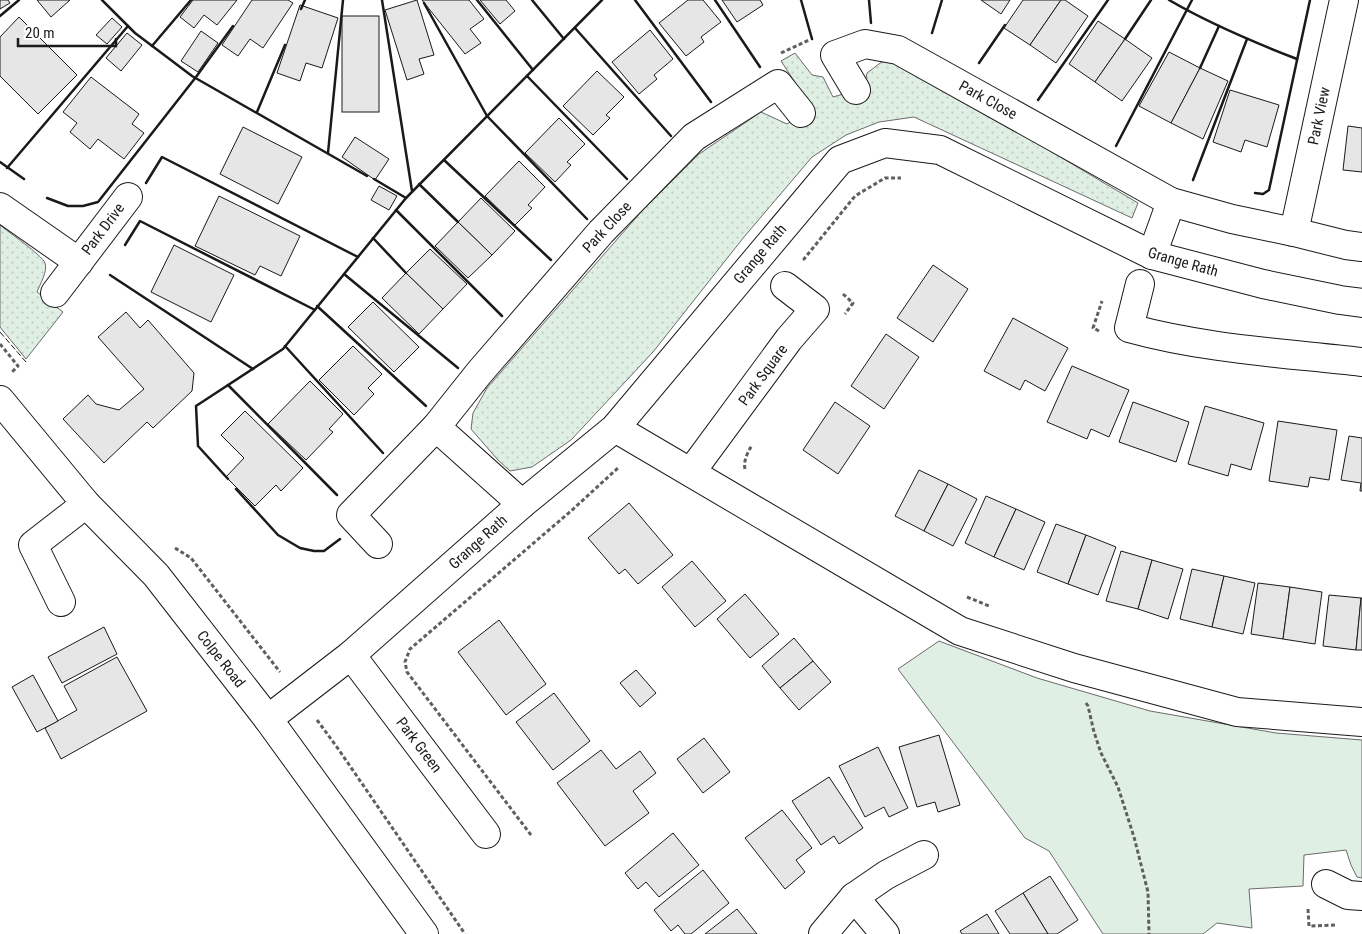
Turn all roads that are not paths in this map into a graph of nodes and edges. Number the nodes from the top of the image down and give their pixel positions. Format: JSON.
{"nodes":[{"id":1,"x":1344,"y":0,"type":"edge"},
{"id":2,"x":856,"y":90,"type":"dead end"},
{"id":3,"x":801,"y":113,"type":"dead end"},
{"id":4,"x":128,"y":197,"type":"dead end"},
{"id":5,"x":1171,"y":202,"type":"junction"},
{"id":6,"x":0,"y":207,"type":"edge"},
{"id":7,"x":1294,"y":232,"type":"junction"},
{"id":8,"x":1362,"y":246,"type":"edge"},
{"id":9,"x":1152,"y":255,"type":"junction"},
{"id":10,"x":79,"y":262,"type":"junction"},
{"id":11,"x":1140,"y":284,"type":"dead end"},
{"id":12,"x":785,"y":286,"type":"dead end"},
{"id":13,"x":55,"y":293,"type":"dead end"},
{"id":14,"x":1362,"y":303,"type":"edge"},
{"id":15,"x":1362,"y":362,"type":"edge"},
{"id":16,"x":0,"y":400,"type":"edge"},
{"id":17,"x":436,"y":427,"type":"junction"},
{"id":18,"x":615,"y":428,"type":"junction"},
{"id":19,"x":691,"y":472,"type":"junction"},
{"id":20,"x":86,"y":504,"type":"junction"},
{"id":21,"x":522,"y":504,"type":"junction"},
{"id":22,"x":378,"y":544,"type":"dead end"},
{"id":23,"x":61,"y":602,"type":"dead end"},
{"id":24,"x":351,"y":655,"type":"junction"},
{"id":25,"x":268,"y":719,"type":"junction"},
{"id":26,"x":1362,"y":722,"type":"edge"},
{"id":27,"x":486,"y":834,"type":"dead end"},
{"id":28,"x":924,"y":855,"type":"dead end"},
{"id":29,"x":1326,"y":884,"type":"dead end"},
{"id":30,"x":1362,"y":896,"type":"edge"},
{"id":31,"x":854,"y":898,"type":"junction"},
{"id":32,"x":424,"y":934,"type":"edge"},
{"id":33,"x":824,"y":934,"type":"edge"},
{"id":34,"x":885,"y":934,"type":"edge"}],
"edges":[{"from":1,"to":7,"type":"street","name":"Park View"},
{"from":2,"to":5,"type":"street","name":"Park Close"},
{"from":3,"to":17,"type":"street","name":"Park Close"},
{"from":4,"to":10,"type":"street","name":"Park Drive"},
{"from":5,"to":7,"type":"street","name":"Park Close"},
{"from":5,"to":9,"type":"street"},
{"from":6,"to":10,"type":"street","name":"Park Drive"},
{"from":7,"to":8,"type":"street","name":"Park Close"},
{"from":9,"to":14,"type":"street","name":"Grange Rath"},
{"from":9,"to":18,"type":"street","name":"Grange Rath"},
{"from":10,"to":13,"type":"street","name":"Park Drive"},
{"from":11,"to":15,"type":"street"},
{"from":12,"to":19,"type":"street","name":"Park Square"},
{"from":16,"to":20,"type":"street","name":"Colpe Road"},
{"from":17,"to":21,"type":"street"},
{"from":17,"to":22,"type":"street","name":"Park Close"},
{"from":18,"to":19,"type":"street"},
{"from":18,"to":21,"type":"street","name":"Grange Rath"},
{"from":19,"to":26,"type":"street"},
{"from":20,"to":23,"type":"street"},
{"from":20,"to":25,"type":"street","name":"Colpe Road"},
{"from":21,"to":24,"type":"street","name":"Grange Rath"},
{"from":24,"to":25,"type":"street","name":"Grange Rath"},
{"from":24,"to":27,"type":"street","name":"Park Green"},
{"from":25,"to":32,"type":"street","name":"Colpe Road"},
{"from":28,"to":31,"type":"street"},
{"from":29,"to":30,"type":"street"},
{"from":31,"to":33,"type":"street"},
{"from":31,"to":34,"type":"street"}]}
